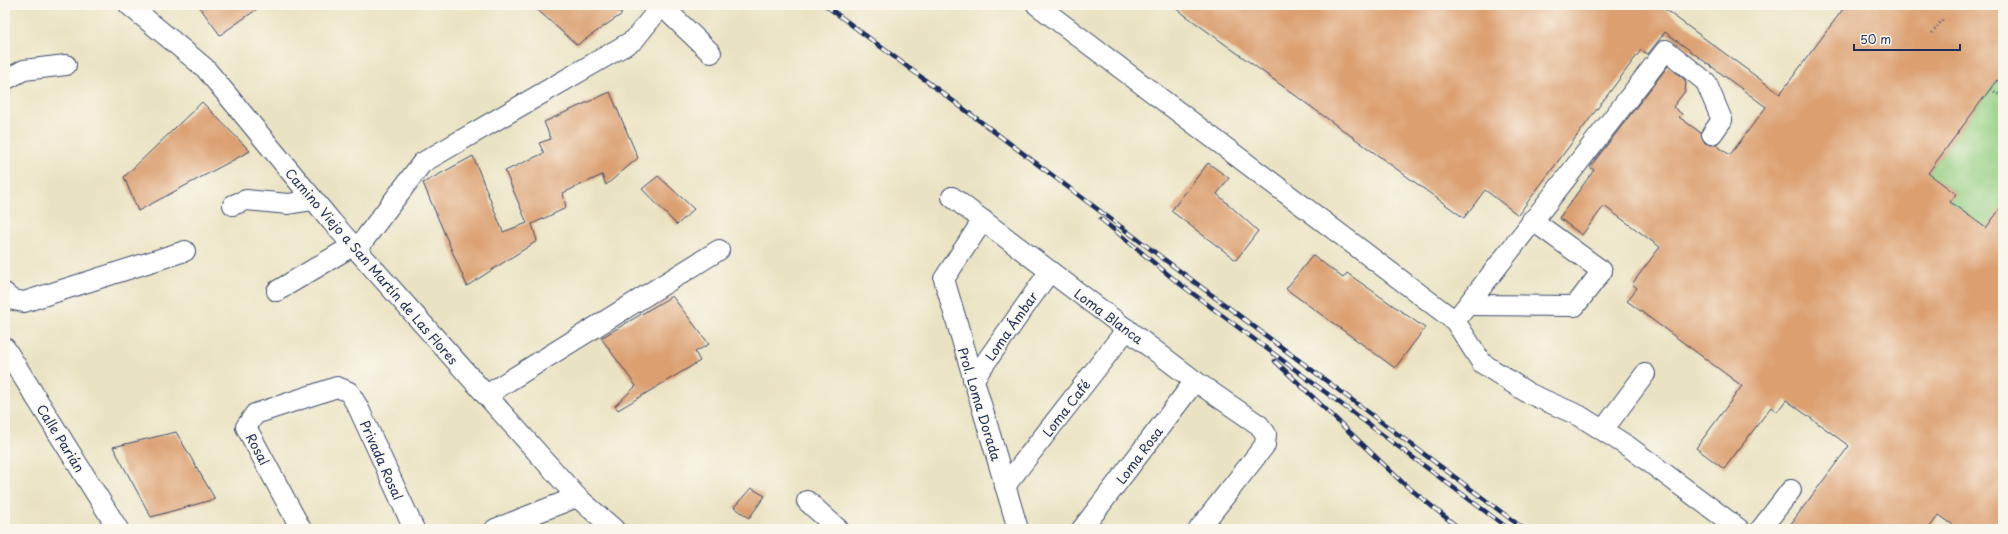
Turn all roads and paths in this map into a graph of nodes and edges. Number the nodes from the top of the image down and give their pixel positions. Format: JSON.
{"nodes":[{"id":1,"x":129,"y":5,"type":"edge"},
{"id":2,"x":1037,"y":5,"type":"edge"},
{"id":3,"x":662,"y":6,"type":"edge"},
{"id":4,"x":1944,"y":18,"type":"dead end"},
{"id":5,"x":1932,"y":33,"type":"dead end"},
{"id":6,"x":711,"y":53,"type":"dead end"},
{"id":7,"x":66,"y":65,"type":"dead end"},
{"id":8,"x":5,"y":80,"type":"edge"},
{"id":9,"x":1991,"y":89,"type":"dead end"},
{"id":10,"x":2003,"y":98,"type":"edge"},
{"id":11,"x":1712,"y":134,"type":"dead end"},
{"id":12,"x":952,"y":196,"type":"dead end"},
{"id":13,"x":313,"y":200,"type":"junction"},
{"id":14,"x":233,"y":205,"type":"dead end"},
{"id":15,"x":983,"y":220,"type":"junction"},
{"id":16,"x":1532,"y":220,"type":"junction"},
{"id":17,"x":355,"y":247,"type":"junction"},
{"id":18,"x":719,"y":250,"type":"dead end"},
{"id":19,"x":185,"y":251,"type":"dead end"},
{"id":20,"x":1050,"y":271,"type":"junction"},
{"id":21,"x":278,"y":292,"type":"dead end"},
{"id":22,"x":5,"y":293,"type":"edge"},
{"id":23,"x":1468,"y":305,"type":"junction"},
{"id":24,"x":1455,"y":321,"type":"junction"},
{"id":25,"x":1127,"y":329,"type":"junction"},
{"id":26,"x":5,"y":348,"type":"edge"},
{"id":27,"x":1645,"y":374,"type":"dead end"},
{"id":28,"x":973,"y":380,"type":"junction"},
{"id":29,"x":1195,"y":381,"type":"junction"},
{"id":30,"x":350,"y":392,"type":"joint"},
{"id":31,"x":486,"y":395,"type":"junction"},
{"id":32,"x":1603,"y":430,"type":"junction"},
{"id":33,"x":1005,"y":486,"type":"junction"},
{"id":34,"x":1791,"y":490,"type":"dead end"},
{"id":35,"x":577,"y":497,"type":"junction"},
{"id":36,"x":807,"y":500,"type":"dead end"},
{"id":37,"x":118,"y":529,"type":"edge"},
{"id":38,"x":301,"y":529,"type":"edge"},
{"id":39,"x":414,"y":529,"type":"edge"},
{"id":40,"x":495,"y":529,"type":"edge"},
{"id":41,"x":614,"y":529,"type":"edge"},
{"id":42,"x":838,"y":529,"type":"edge"},
{"id":43,"x":1018,"y":529,"type":"edge"},
{"id":44,"x":1082,"y":529,"type":"edge"},
{"id":45,"x":1199,"y":529,"type":"edge"},
{"id":46,"x":1739,"y":529,"type":"edge"},
{"id":47,"x":1761,"y":529,"type":"edge"}],
"edges":[{"from":1,"to":13,"type":"street","name":"Camino Viejo a San Martín de Las Flores"},
{"from":2,"to":24,"type":"street"},
{"from":3,"to":6,"type":"street"},
{"from":3,"to":17,"type":"street"},
{"from":4,"to":5,"type":"path"},
{"from":7,"to":8,"type":"street"},
{"from":9,"to":10,"type":"path"},
{"from":11,"to":16,"type":"street"},
{"from":12,"to":15,"type":"street","name":"Loma Blanca"},
{"from":13,"to":14,"type":"street"},
{"from":13,"to":17,"type":"street","name":"Camino Viejo a San Martín de Las Flores"},
{"from":15,"to":20,"type":"street","name":"Loma Blanca"},
{"from":15,"to":28,"type":"street","name":"Prol. Loma Dorada"},
{"from":16,"to":23,"type":"street"},
{"from":16,"to":23,"type":"street"},
{"from":17,"to":21,"type":"street"},
{"from":17,"to":31,"type":"street","name":"Camino Viejo a San Martín de Las Flores"},
{"from":18,"to":31,"type":"street"},
{"from":19,"to":22,"type":"street"},
{"from":20,"to":25,"type":"street","name":"Loma Blanca"},
{"from":20,"to":28,"type":"street","name":"Loma Ámbar"},
{"from":23,"to":24,"type":"street"},
{"from":24,"to":32,"type":"street"},
{"from":25,"to":29,"type":"street","name":"Loma Blanca"},
{"from":25,"to":33,"type":"street","name":"Loma Café"},
{"from":26,"to":37,"type":"street","name":"Calle Parián"},
{"from":27,"to":32,"type":"street"},
{"from":28,"to":33,"type":"street","name":"Prol. Loma Dorada"},
{"from":29,"to":44,"type":"street","name":"Loma Rosa"},
{"from":29,"to":45,"type":"street","name":"Loma Blanca"},
{"from":30,"to":38,"type":"street","name":"Rosal"},
{"from":30,"to":39,"type":"street","name":"Privada Rosal"},
{"from":31,"to":35,"type":"street","name":"Camino Viejo a San Martín de Las Flores"},
{"from":32,"to":46,"type":"street"},
{"from":33,"to":43,"type":"street","name":"Prol. Loma Dorada"},
{"from":34,"to":47,"type":"street"},
{"from":35,"to":40,"type":"street"},
{"from":35,"to":41,"type":"street","name":"Camino Viejo a San Martín de Las Flores"},
{"from":36,"to":42,"type":"street"}]}
